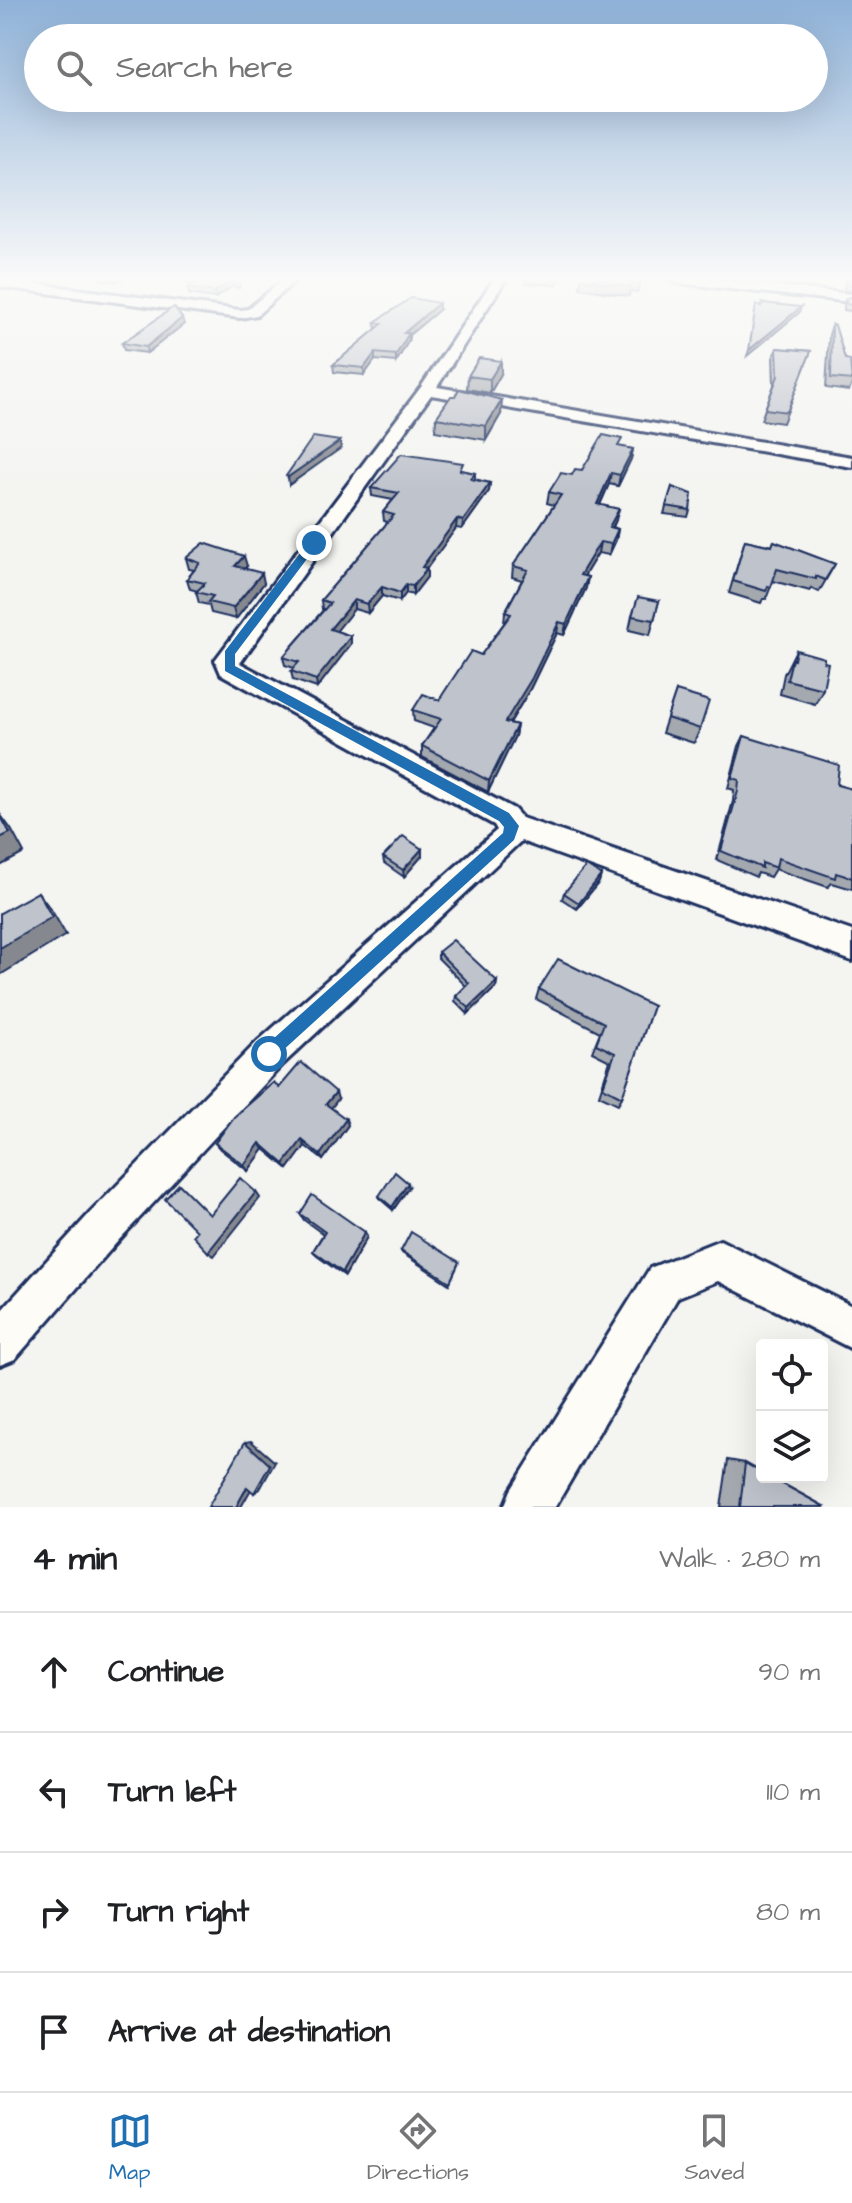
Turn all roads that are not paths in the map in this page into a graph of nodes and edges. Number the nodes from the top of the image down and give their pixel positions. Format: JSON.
{"nodes":[{"id":1,"x":454,"y":349,"type":"edge"},
{"id":2,"x":427,"y":390,"type":"junction"},
{"id":3,"x":852,"y":462,"type":"edge"},
{"id":4,"x":512,"y":826,"type":"junction"},
{"id":5,"x":852,"y":946,"type":"edge"},
{"id":6,"x":852,"y":1328,"type":"edge"},
{"id":7,"x":0,"y":1344,"type":"edge"},
{"id":8,"x":528,"y":1507,"type":"edge"}],
"edges":[{"from":1,"to":2,"type":"street"},
{"from":2,"to":3,"type":"street"},
{"from":2,"to":4,"type":"street"},
{"from":4,"to":5,"type":"street"},
{"from":4,"to":7,"type":"street"},
{"from":6,"to":8,"type":"street"}]}
